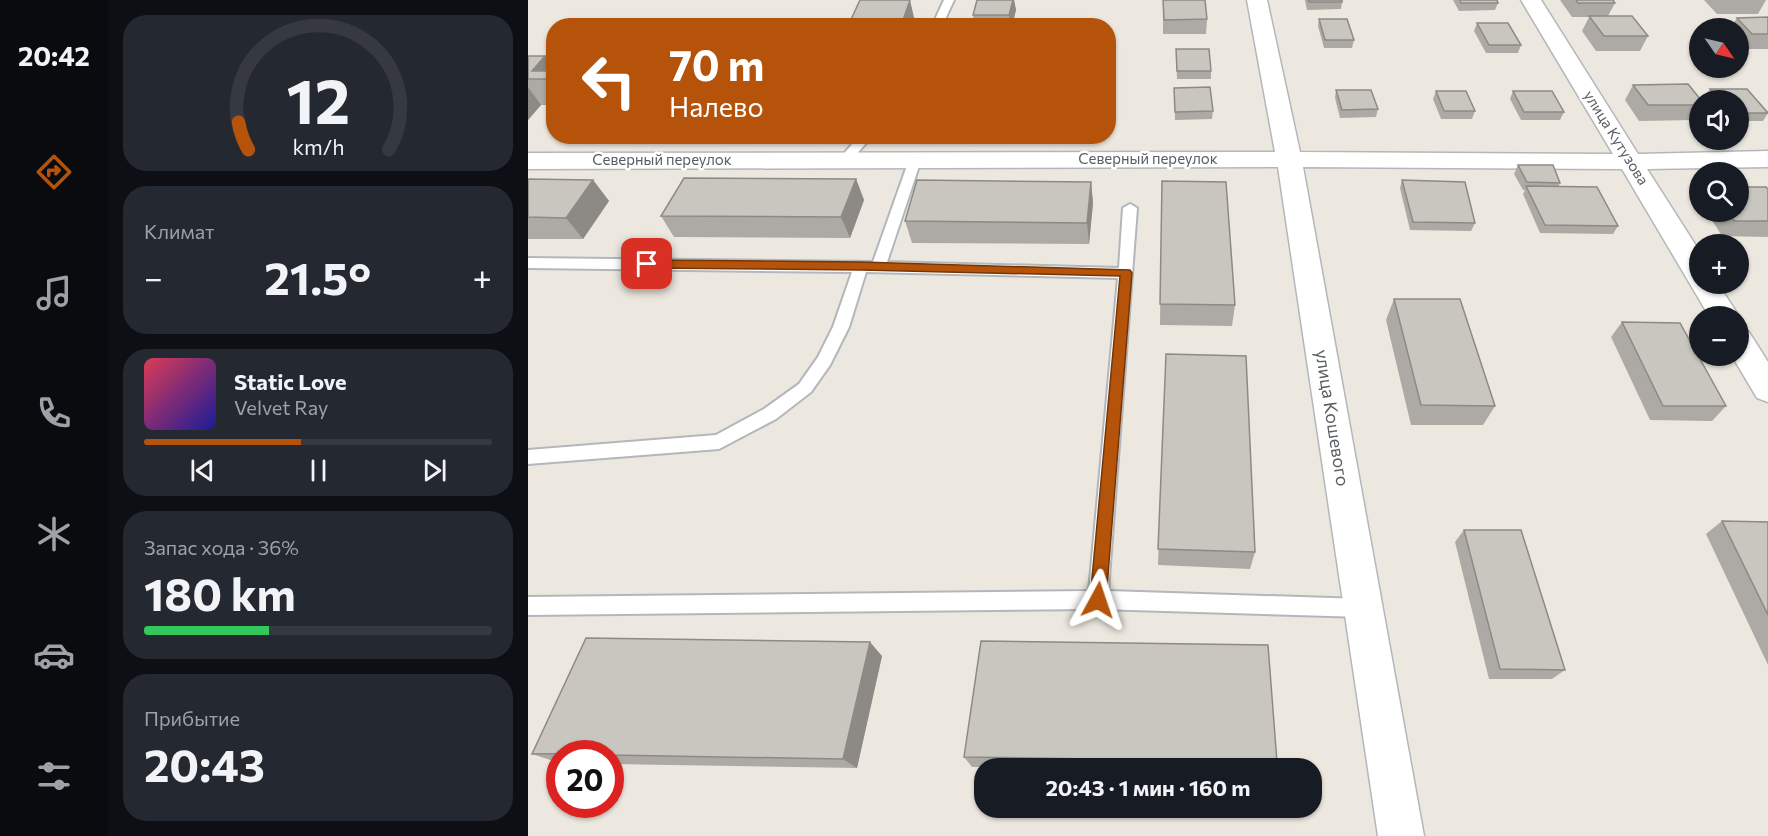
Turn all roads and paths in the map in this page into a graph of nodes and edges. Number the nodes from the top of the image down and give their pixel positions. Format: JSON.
{"nodes":[{"id":1,"x":949,"y":0,"type":"edge"},
{"id":2,"x":1257,"y":0,"type":"edge"},
{"id":3,"x":1531,"y":0,"type":"edge"},
{"id":4,"x":941,"y":18,"type":"edge"},
{"id":5,"x":859,"y":144,"type":"edge"},
{"id":6,"x":1289,"y":159,"type":"junction"},
{"id":7,"x":1768,"y":159,"type":"edge"},
{"id":8,"x":845,"y":160,"type":"junction"},
{"id":9,"x":915,"y":160,"type":"junction"},
{"id":10,"x":528,"y":161,"type":"edge"},
{"id":11,"x":1631,"y":162,"type":"junction"},
{"id":12,"x":1130,"y":208,"type":"dead end"},
{"id":13,"x":1689,"y":258,"type":"edge"},
{"id":14,"x":528,"y":263,"type":"edge"},
{"id":15,"x":861,"y":266,"type":"junction"},
{"id":16,"x":878,"y":267,"type":"junction"},
{"id":17,"x":1126,"y":273,"type":"junction"},
{"id":18,"x":1749,"y":358,"type":"edge"},
{"id":19,"x":1768,"y":389,"type":"edge"},
{"id":20,"x":528,"y":457,"type":"edge"},
{"id":21,"x":1098,"y":600,"type":"junction"},
{"id":22,"x":528,"y":606,"type":"edge"},
{"id":23,"x":1363,"y":608,"type":"junction"},
{"id":24,"x":1401,"y":836,"type":"edge"}],
"edges":[{"from":1,"to":4,"type":"lane"},
{"from":2,"to":6,"type":"street","name":"улица Кошевого"},
{"from":3,"to":11,"type":"street","name":"улица Кутузова"},
{"from":5,"to":8,"type":"lane"},
{"from":6,"to":9,"type":"street","name":"Северный переулок"},
{"from":6,"to":11,"type":"street","name":"Северный переулок"},
{"from":6,"to":23,"type":"street","name":"улица Кошевого"},
{"from":7,"to":11,"type":"street","name":"Северный переулок"},
{"from":8,"to":9,"type":"street","name":"Северный переулок"},
{"from":8,"to":10,"type":"street","name":"Северный переулок"},
{"from":9,"to":16,"type":"lane"},
{"from":11,"to":13,"type":"street","name":"улица Кутузова"},
{"from":12,"to":17,"type":"lane"},
{"from":14,"to":15,"type":"lane"},
{"from":15,"to":16,"type":"lane"},
{"from":15,"to":20,"type":"lane"},
{"from":16,"to":17,"type":"lane"},
{"from":17,"to":21,"type":"lane"},
{"from":18,"to":19,"type":"street"},
{"from":21,"to":22,"type":"lane"},
{"from":21,"to":23,"type":"lane"},
{"from":23,"to":24,"type":"street","name":"улица Кошевого"}]}
